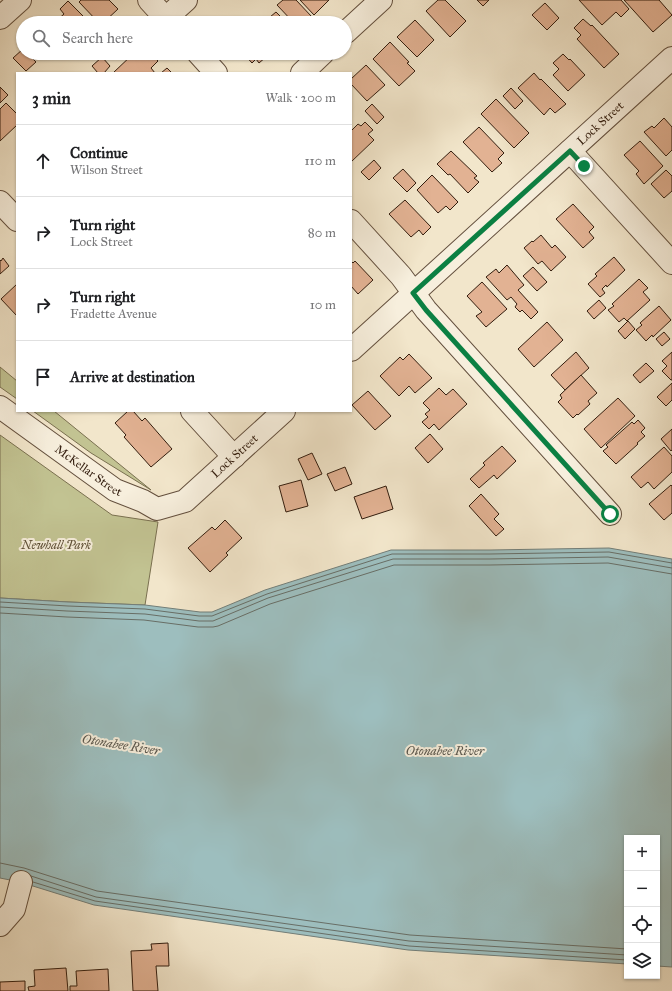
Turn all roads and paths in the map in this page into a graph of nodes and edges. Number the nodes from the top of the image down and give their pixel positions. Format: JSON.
{"nodes":[{"id":1,"x":20,"y":0,"type":"edge"},
{"id":2,"x":149,"y":0,"type":"edge"},
{"id":3,"x":186,"y":0,"type":"edge"},
{"id":4,"x":381,"y":0,"type":"edge"},
{"id":5,"x":163,"y":16,"type":"edge"},
{"id":6,"x":172,"y":16,"type":"edge"},
{"id":7,"x":0,"y":18,"type":"edge"},
{"id":8,"x":352,"y":27,"type":"edge"},
{"id":9,"x":672,"y":58,"type":"edge"},
{"id":10,"x":204,"y":60,"type":"edge"},
{"id":11,"x":316,"y":60,"type":"edge"},
{"id":12,"x":215,"y":72,"type":"edge"},
{"id":13,"x":303,"y":72,"type":"edge"},
{"id":14,"x":570,"y":151,"type":"junction"},
{"id":15,"x":0,"y":202,"type":"edge"},
{"id":16,"x":16,"y":219,"type":"edge"},
{"id":17,"x":352,"y":221,"type":"edge"},
{"id":18,"x":672,"y":263,"type":"edge"},
{"id":19,"x":413,"y":293,"type":"junction"},
{"id":20,"x":352,"y":349,"type":"edge"},
{"id":21,"x":0,"y":407,"type":"edge"},
{"id":22,"x":193,"y":412,"type":"edge"},
{"id":23,"x":283,"y":412,"type":"edge"},
{"id":24,"x":234,"y":457,"type":"junction"},
{"id":25,"x":186,"y":501,"type":"joint"},
{"id":26,"x":610,"y":514,"type":"dead end"},
{"id":27,"x":21,"y":882,"type":"dead end"},
{"id":28,"x":0,"y":925,"type":"edge"}],
"edges":[{"from":1,"to":7,"type":"street"},
{"from":2,"to":5,"type":"street"},
{"from":3,"to":6,"type":"street"},
{"from":4,"to":8,"type":"street"},
{"from":9,"to":14,"type":"street","name":"Lock Street"},
{"from":10,"to":12,"type":"street"},
{"from":11,"to":13,"type":"street"},
{"from":14,"to":18,"type":"street"},
{"from":14,"to":19,"type":"street","name":"Lock Street"},
{"from":15,"to":16,"type":"street"},
{"from":17,"to":19,"type":"street"},
{"from":19,"to":20,"type":"street","name":"Lock Street"},
{"from":19,"to":26,"type":"street"},
{"from":21,"to":25,"type":"street","name":"McKellar Street"},
{"from":22,"to":24,"type":"street"},
{"from":23,"to":24,"type":"street","name":"Lock Street"},
{"from":24,"to":25,"type":"street","name":"Lock Street"},
{"from":27,"to":28,"type":"street"}]}
